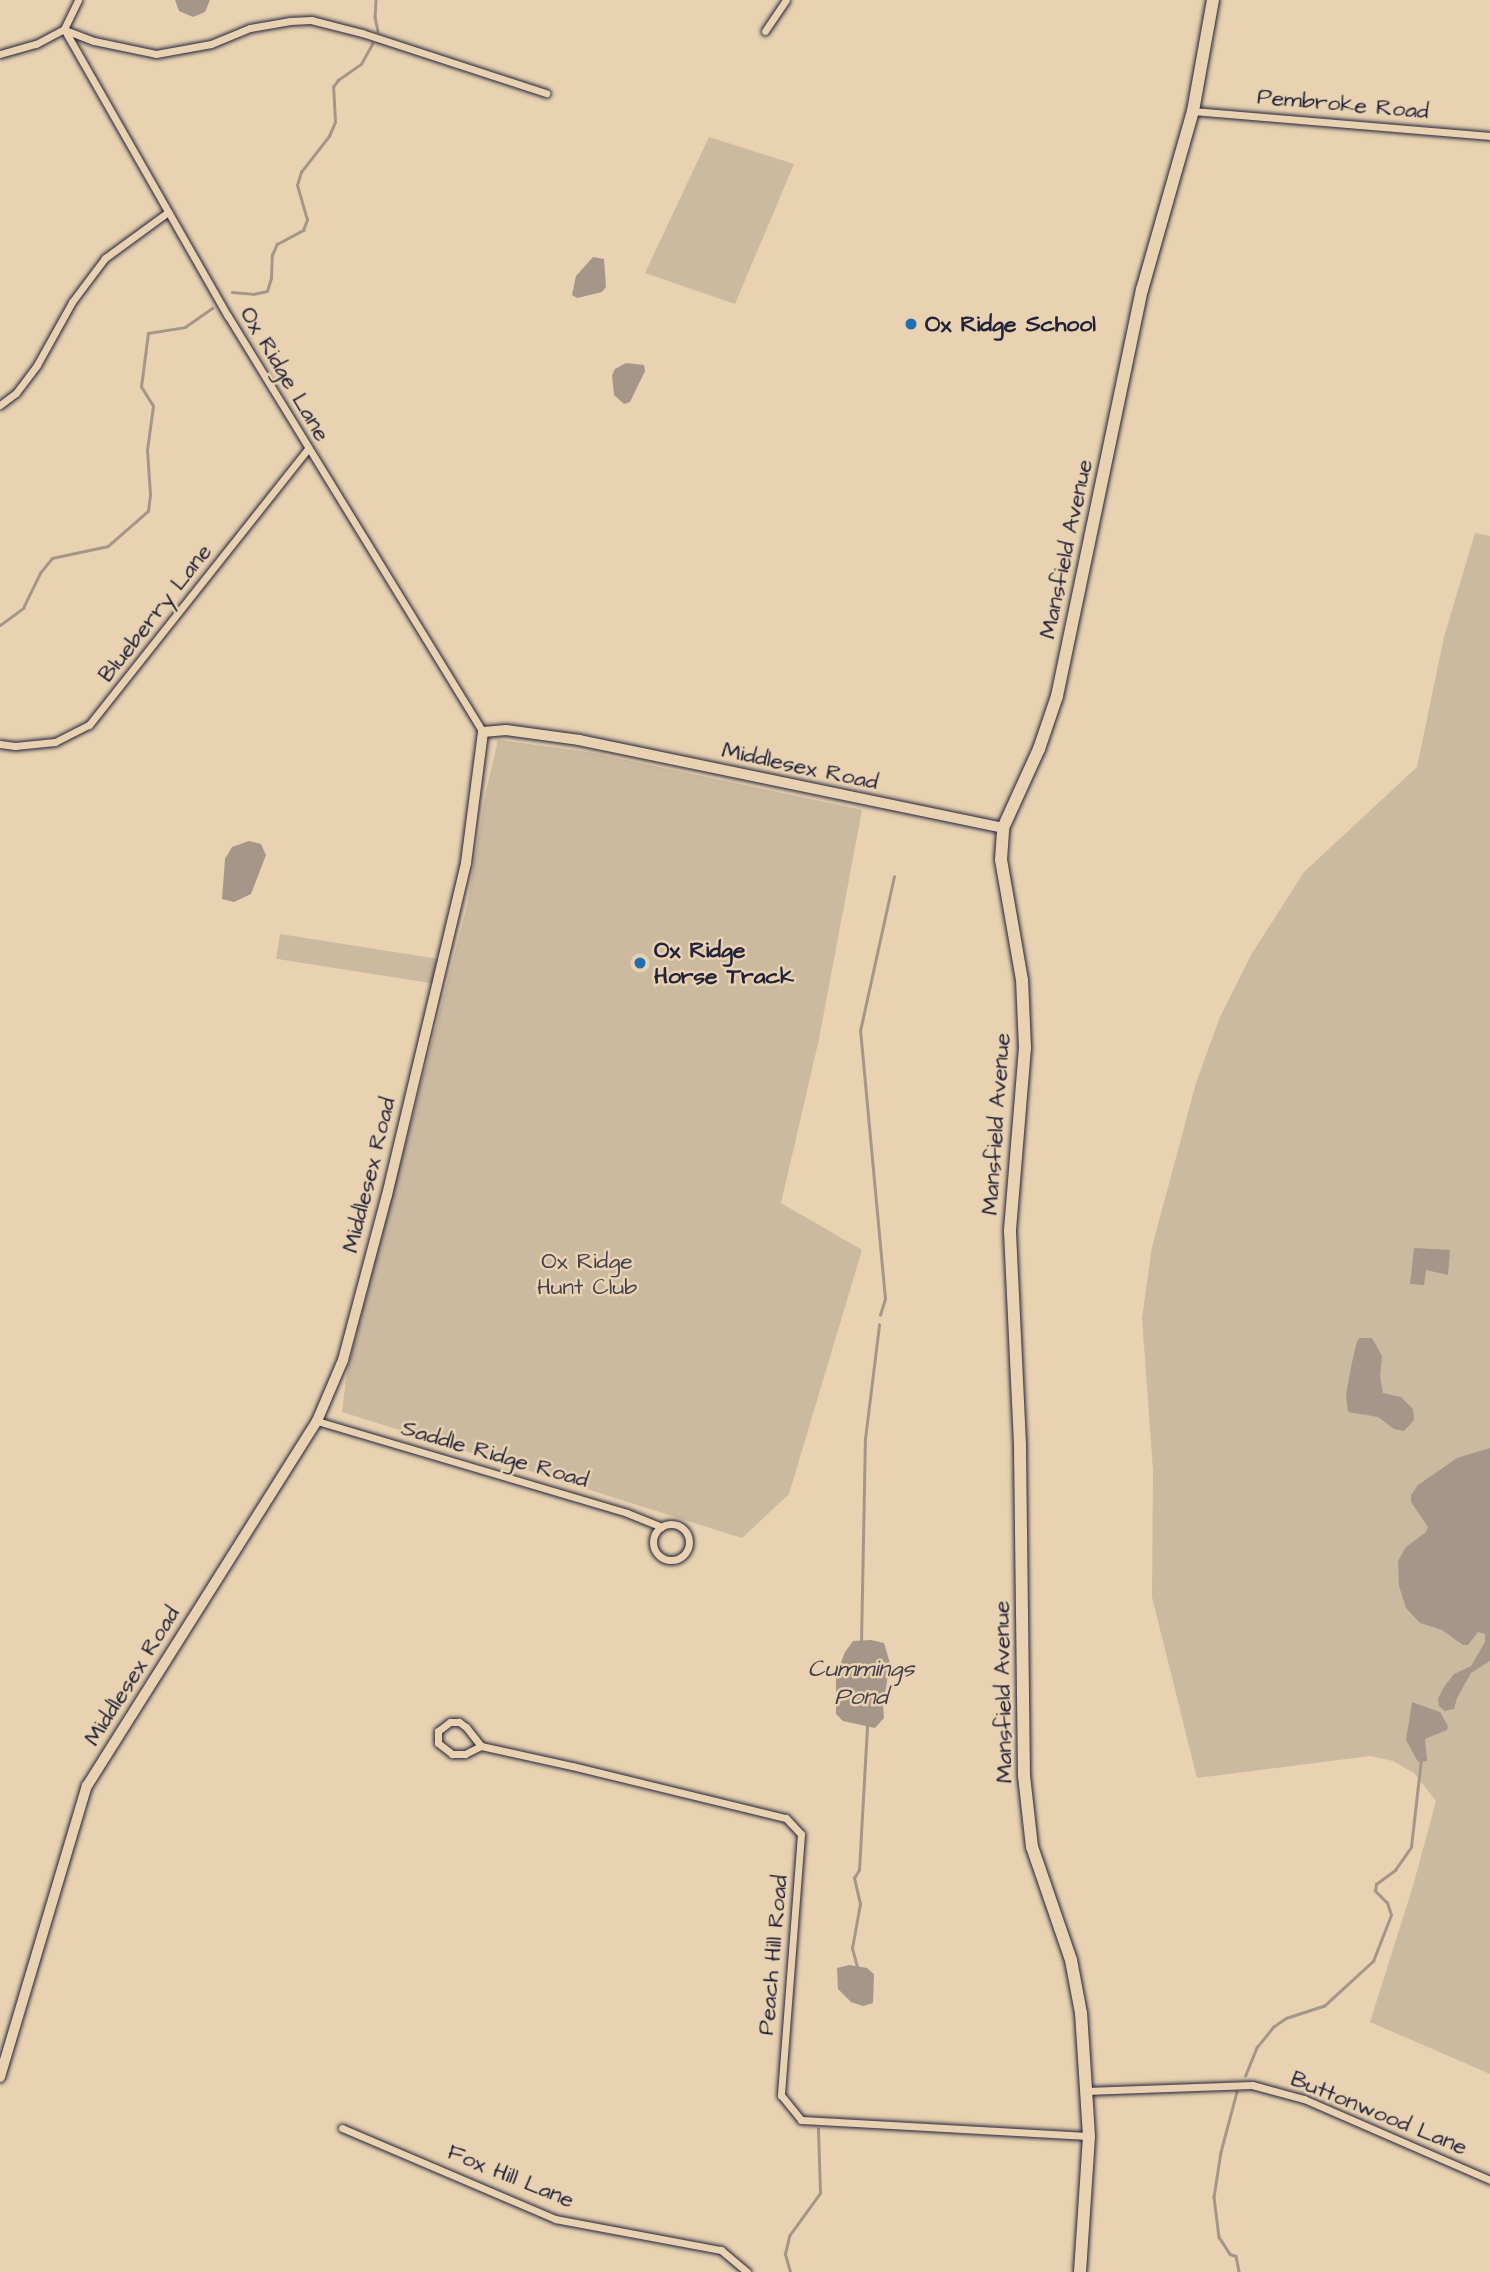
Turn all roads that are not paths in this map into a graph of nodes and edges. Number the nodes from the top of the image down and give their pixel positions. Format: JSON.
{"nodes":[{"id":1,"x":78,"y":0,"type":"edge"},
{"id":2,"x":786,"y":0,"type":"edge"},
{"id":3,"x":1213,"y":0,"type":"edge"},
{"id":4,"x":64,"y":29,"type":"junction"},
{"id":5,"x":765,"y":31,"type":"dead end"},
{"id":6,"x":0,"y":54,"type":"edge"},
{"id":7,"x":547,"y":93,"type":"dead end"},
{"id":8,"x":1193,"y":111,"type":"junction"},
{"id":9,"x":1490,"y":136,"type":"edge"},
{"id":10,"x":168,"y":212,"type":"junction"},
{"id":11,"x":0,"y":405,"type":"edge"},
{"id":12,"x":308,"y":449,"type":"junction"},
{"id":13,"x":482,"y":732,"type":"junction"},
{"id":14,"x":0,"y":744,"type":"edge"},
{"id":15,"x":1003,"y":828,"type":"junction"},
{"id":16,"x":317,"y":1421,"type":"junction"},
{"id":17,"x":661,"y":1527,"type":"junction"},
{"id":18,"x":481,"y":1746,"type":"junction"},
{"id":19,"x":0,"y":2077,"type":"edge"},
{"id":20,"x":1085,"y":2091,"type":"junction"},
{"id":21,"x":342,"y":2128,"type":"dead end"},
{"id":22,"x":1088,"y":2136,"type":"junction"},
{"id":23,"x":1490,"y":2180,"type":"edge"},
{"id":24,"x":747,"y":2272,"type":"edge"},
{"id":25,"x":1080,"y":2272,"type":"edge"}],
"edges":[{"from":1,"to":4,"type":"street"},
{"from":2,"to":5,"type":"street"},
{"from":3,"to":8,"type":"main road","name":"Mansfield Avenue"},
{"from":4,"to":6,"type":"street"},
{"from":4,"to":7,"type":"street"},
{"from":4,"to":10,"type":"street","name":"Ox Ridge Lane"},
{"from":8,"to":9,"type":"street","name":"Pembroke Road"},
{"from":8,"to":15,"type":"main road","name":"Mansfield Avenue"},
{"from":10,"to":11,"type":"street"},
{"from":10,"to":12,"type":"street","name":"Ox Ridge Lane"},
{"from":12,"to":13,"type":"street","name":"Ox Ridge Lane"},
{"from":12,"to":14,"type":"street","name":"Blueberry Lane"},
{"from":13,"to":15,"type":"main road","name":"Middlesex Road"},
{"from":13,"to":16,"type":"main road","name":"Middlesex Road"},
{"from":15,"to":20,"type":"main road","name":"Mansfield Avenue"},
{"from":16,"to":17,"type":"street","name":"Saddle Ridge Road"},
{"from":16,"to":19,"type":"main road","name":"Middlesex Road"},
{"from":17,"to":17,"type":"street","name":"Saddle Ridge Road"},
{"from":18,"to":18,"type":"street","name":"Peach Hill Road"},
{"from":18,"to":22,"type":"street","name":"Peach Hill Road"},
{"from":20,"to":22,"type":"main road","name":"Mansfield Avenue"},
{"from":20,"to":23,"type":"street","name":"Buttonwood Lane"},
{"from":21,"to":24,"type":"street","name":"Fox Hill Lane"},
{"from":22,"to":25,"type":"main road","name":"Mansfield Avenue"}]}
